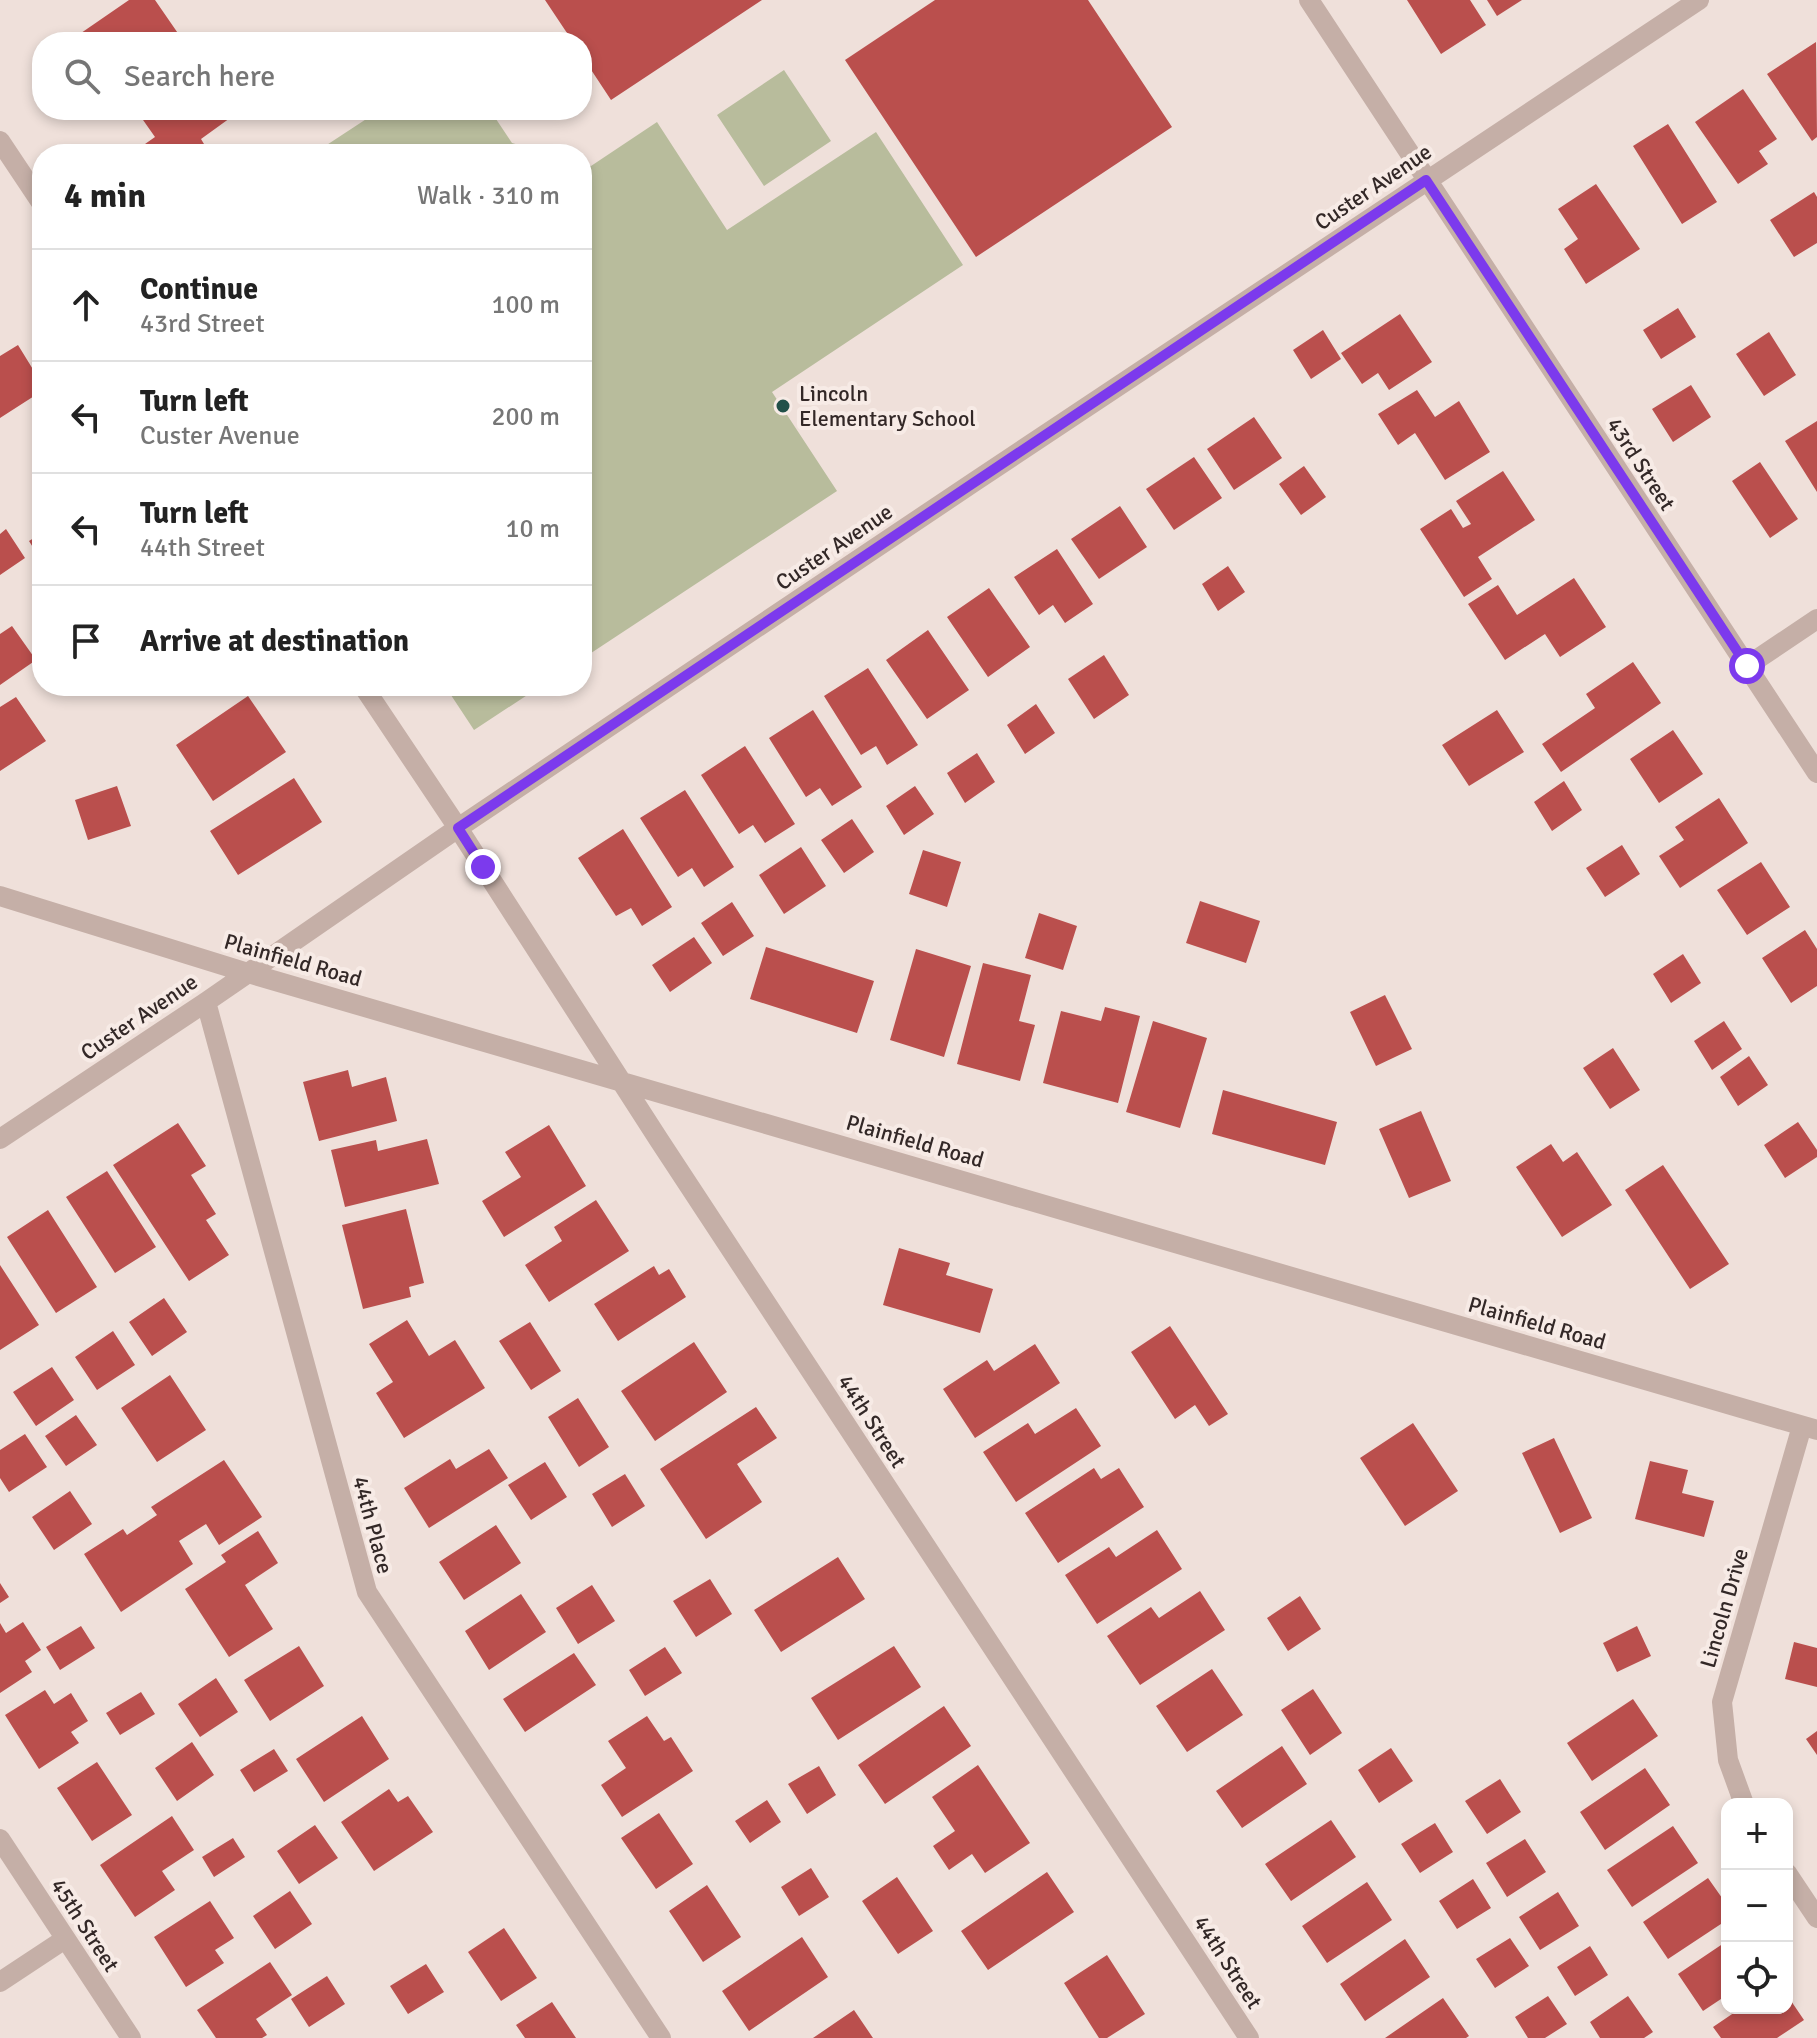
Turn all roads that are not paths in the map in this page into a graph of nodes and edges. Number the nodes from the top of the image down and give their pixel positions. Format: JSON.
{"nodes":[{"id":1,"x":1309,"y":0,"type":"edge"},
{"id":2,"x":1699,"y":0,"type":"edge"},
{"id":3,"x":0,"y":141,"type":"edge"},
{"id":4,"x":1426,"y":180,"type":"junction"},
{"id":5,"x":32,"y":189,"type":"edge"},
{"id":6,"x":1817,"y":619,"type":"edge"},
{"id":7,"x":1747,"y":666,"type":"junction"},
{"id":8,"x":370,"y":696,"type":"edge"},
{"id":9,"x":1817,"y":773,"type":"edge"},
{"id":10,"x":458,"y":828,"type":"junction"},
{"id":11,"x":0,"y":896,"type":"edge"},
{"id":12,"x":248,"y":973,"type":"junction"},
{"id":13,"x":206,"y":1002,"type":"junction"},
{"id":14,"x":620,"y":1080,"type":"junction"},
{"id":15,"x":0,"y":1139,"type":"edge"},
{"id":16,"x":1810,"y":1428,"type":"edge"},
{"id":17,"x":1742,"y":1798,"type":"edge"},
{"id":18,"x":0,"y":1839,"type":"edge"},
{"id":19,"x":1793,"y":1882,"type":"edge"},
{"id":20,"x":1817,"y":1918,"type":"edge"},
{"id":21,"x":65,"y":1939,"type":"junction"},
{"id":22,"x":0,"y":1982,"type":"edge"},
{"id":23,"x":131,"y":2038,"type":"edge"},
{"id":24,"x":661,"y":2038,"type":"edge"},
{"id":25,"x":1249,"y":2038,"type":"edge"}],
"edges":[{"from":1,"to":4,"type":"street","name":"43rd Street"},
{"from":2,"to":4,"type":"street","name":"Custer Avenue"},
{"from":3,"to":5,"type":"street"},
{"from":4,"to":7,"type":"street","name":"43rd Street"},
{"from":4,"to":10,"type":"street","name":"Custer Avenue"},
{"from":6,"to":7,"type":"street"},
{"from":7,"to":9,"type":"street","name":"43rd Street"},
{"from":8,"to":10,"type":"street","name":"44th Street"},
{"from":10,"to":12,"type":"street","name":"Custer Avenue"},
{"from":10,"to":14,"type":"street","name":"44th Street"},
{"from":11,"to":12,"type":"street","name":"Plainfield Road"},
{"from":12,"to":13,"type":"street","name":"Custer Avenue"},
{"from":12,"to":14,"type":"street","name":"Plainfield Road"},
{"from":13,"to":15,"type":"street","name":"Custer Avenue"},
{"from":13,"to":24,"type":"street","name":"44th Place"},
{"from":14,"to":16,"type":"street","name":"Plainfield Road"},
{"from":14,"to":25,"type":"street","name":"44th Street"},
{"from":16,"to":17,"type":"street","name":"Lincoln Drive"},
{"from":18,"to":21,"type":"street","name":"45th Street"},
{"from":19,"to":20,"type":"street"},
{"from":21,"to":22,"type":"street"},
{"from":21,"to":23,"type":"street","name":"45th Street"}]}
